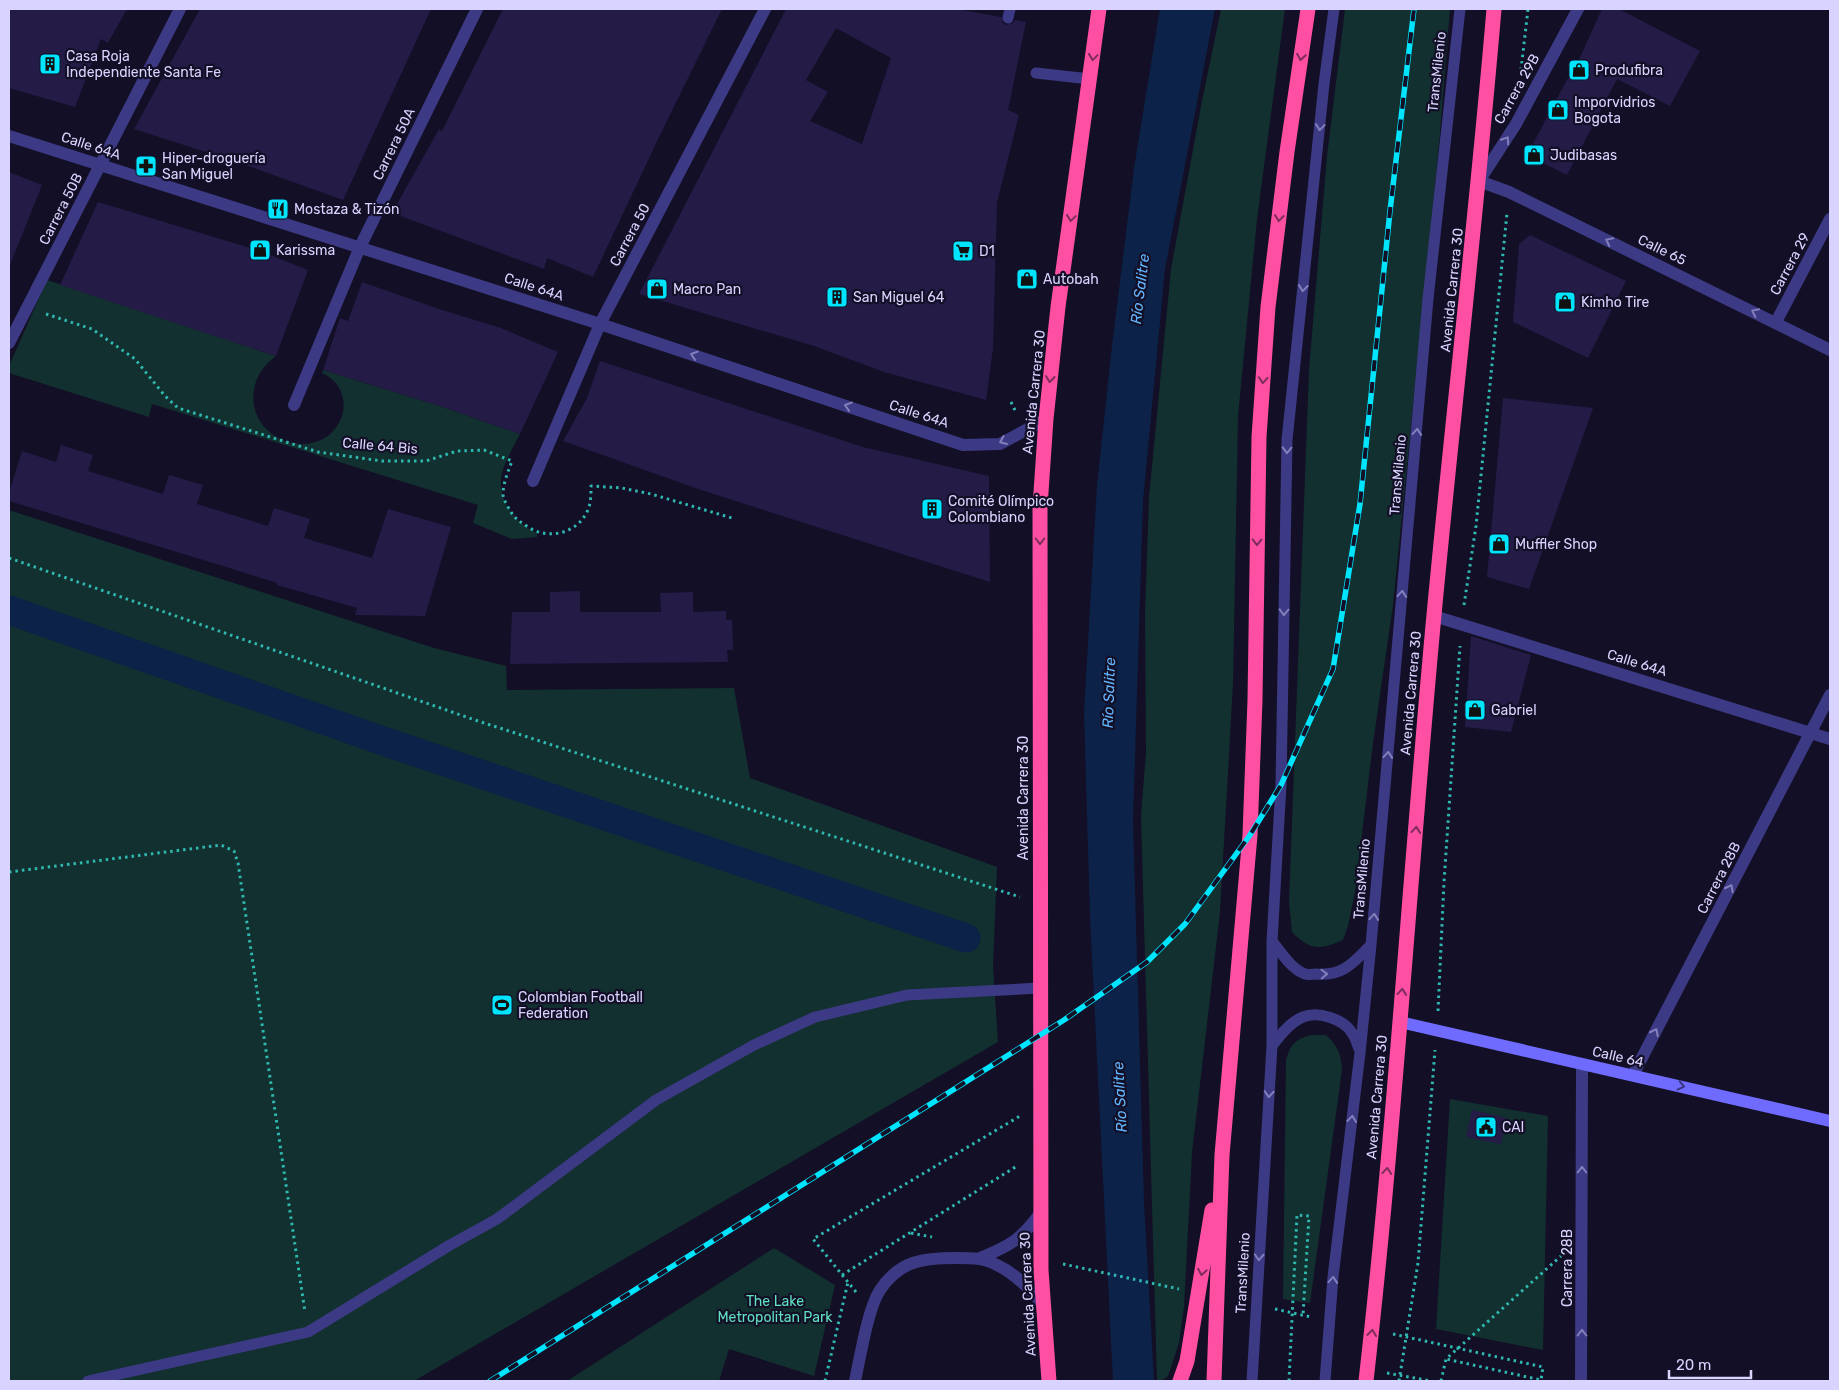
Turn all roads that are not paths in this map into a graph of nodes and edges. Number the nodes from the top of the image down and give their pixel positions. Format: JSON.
{"nodes":[{"id":1,"x":180,"y":9,"type":"edge"},
{"id":2,"x":477,"y":9,"type":"edge"},
{"id":3,"x":764,"y":9,"type":"edge"},
{"id":4,"x":1089,"y":9,"type":"edge"},
{"id":5,"x":1099,"y":9,"type":"edge"},
{"id":6,"x":1308,"y":9,"type":"edge"},
{"id":7,"x":1334,"y":9,"type":"edge"},
{"id":8,"x":1460,"y":9,"type":"edge"},
{"id":9,"x":1494,"y":9,"type":"edge"},
{"id":10,"x":1578,"y":9,"type":"edge"},
{"id":11,"x":1097,"y":25,"type":"junction"},
{"id":12,"x":1036,"y":73,"type":"dead end"},
{"id":13,"x":1090,"y":80,"type":"junction"},
{"id":14,"x":9,"y":136,"type":"edge"},
{"id":15,"x":100,"y":165,"type":"junction"},
{"id":16,"x":1479,"y":181,"type":"junction"},
{"id":17,"x":1830,"y":219,"type":"edge"},
{"id":18,"x":360,"y":247,"type":"junction"},
{"id":19,"x":1776,"y":322,"type":"junction"},
{"id":20,"x":600,"y":324,"type":"junction"},
{"id":21,"x":9,"y":342,"type":"edge"},
{"id":22,"x":1830,"y":350,"type":"edge"},
{"id":23,"x":294,"y":405,"type":"dead end"},
{"id":24,"x":1046,"y":419,"type":"junction"},
{"id":25,"x":533,"y":481,"type":"dead end"},
{"id":26,"x":1434,"y":616,"type":"junction"},
{"id":27,"x":1830,"y":695,"type":"edge"},
{"id":28,"x":1811,"y":733,"type":"junction"},
{"id":29,"x":1830,"y":739,"type":"edge"},
{"id":30,"x":1272,"y":941,"type":"junction"},
{"id":31,"x":1371,"y":945,"type":"junction"},
{"id":32,"x":1040,"y":988,"type":"junction"},
{"id":33,"x":1400,"y":1022,"type":"junction"},
{"id":34,"x":1272,"y":1046,"type":"junction"},
{"id":35,"x":1360,"y":1053,"type":"junction"},
{"id":36,"x":1582,"y":1064,"type":"junction"},
{"id":37,"x":1633,"y":1075,"type":"junction"},
{"id":38,"x":1830,"y":1121,"type":"edge"},
{"id":39,"x":1222,"y":1154,"type":"junction"},
{"id":40,"x":1040,"y":1212,"type":"junction"},
{"id":41,"x":980,"y":1258,"type":"junction"},
{"id":42,"x":1043,"y":1305,"type":"junction"},
{"id":43,"x":1367,"y":1375,"type":"edge"},
{"id":44,"x":88,"y":1381,"type":"edge"},
{"id":45,"x":855,"y":1381,"type":"edge"},
{"id":46,"x":1049,"y":1381,"type":"edge"},
{"id":47,"x":1180,"y":1381,"type":"edge"},
{"id":48,"x":1214,"y":1381,"type":"edge"},
{"id":49,"x":1252,"y":1381,"type":"edge"},
{"id":50,"x":1325,"y":1381,"type":"edge"},
{"id":51,"x":1582,"y":1381,"type":"edge"}],
"edges":[{"from":1,"to":15,"type":"street","name":"Carrera 50B"},
{"from":2,"to":18,"type":"street","name":"Carrera 50A"},
{"from":3,"to":20,"type":"street","name":"Carrera 50"},
{"from":4,"to":11,"type":"street"},
{"from":5,"to":11,"type":"highway","name":"Avenida Carrera 30"},
{"from":6,"to":39,"type":"highway","one_way":true},
{"from":7,"to":30,"type":"lane","name":"TransMilenio","one_way":true},
{"from":31,"to":8,"type":"lane","name":"TransMilenio","one_way":true},
{"from":9,"to":16,"type":"highway","name":"Avenida Carrera 30"},
{"from":16,"to":10,"type":"street","name":"Carrera 29B","one_way":true},
{"from":11,"to":13,"type":"highway","name":"Avenida Carrera 30","one_way":true},
{"from":12,"to":13,"type":"lane"},
{"from":13,"to":24,"type":"highway","name":"Avenida Carrera 30","one_way":true},
{"from":14,"to":15,"type":"street","name":"Calle 64A"},
{"from":15,"to":18,"type":"street","name":"Calle 64A"},
{"from":15,"to":21,"type":"street","name":"Carrera 50B"},
{"from":19,"to":16,"type":"street","name":"Calle 65","one_way":true},
{"from":16,"to":26,"type":"highway","name":"Avenida Carrera 30"},
{"from":17,"to":19,"type":"street","name":"Carrera 29"},
{"from":18,"to":20,"type":"street","name":"Calle 64A"},
{"from":18,"to":23,"type":"street","name":"Carrera 50A"},
{"from":19,"to":22,"type":"street","name":"Calle 65"},
{"from":24,"to":20,"type":"street","name":"Calle 64A","one_way":true},
{"from":20,"to":25,"type":"street","name":"Carrera 50"},
{"from":24,"to":32,"type":"highway","name":"Avenida Carrera 30","one_way":true},
{"from":26,"to":28,"type":"street","name":"Calle 64A"},
{"from":33,"to":26,"type":"highway","name":"Avenida Carrera 30","one_way":true},
{"from":27,"to":28,"type":"street","name":"Carrera 28B"},
{"from":28,"to":29,"type":"street","name":"Calle 64A"},
{"from":37,"to":28,"type":"street","name":"Carrera 28B","one_way":true},
{"from":30,"to":31,"type":"lane","one_way":true},
{"from":30,"to":34,"type":"lane","name":"TransMilenio"},
{"from":31,"to":35,"type":"lane","name":"TransMilenio"},
{"from":32,"to":40,"type":"highway","name":"Avenida Carrera 30"},
{"from":32,"to":44,"type":"lane"},
{"from":33,"to":36,"type":"street","name":"Calle 64"},
{"from":43,"to":33,"type":"highway","name":"Avenida Carrera 30","one_way":true},
{"from":34,"to":35,"type":"lane"},
{"from":34,"to":49,"type":"lane","name":"TransMilenio","one_way":true},
{"from":50,"to":35,"type":"lane","name":"TransMilenio","one_way":true},
{"from":36,"to":37,"type":"street","name":"Calle 64"},
{"from":51,"to":36,"type":"street","name":"Carrera 28B","one_way":true},
{"from":37,"to":38,"type":"street","name":"Calle 64","one_way":true},
{"from":39,"to":47,"type":"highway","one_way":true},
{"from":39,"to":48,"type":"highway"},
{"from":40,"to":41,"type":"street"},
{"from":40,"to":42,"type":"highway","name":"Avenida Carrera 30"},
{"from":41,"to":42,"type":"street"},
{"from":41,"to":45,"type":"street"},
{"from":42,"to":46,"type":"highway","name":"Avenida Carrera 30"}]}
